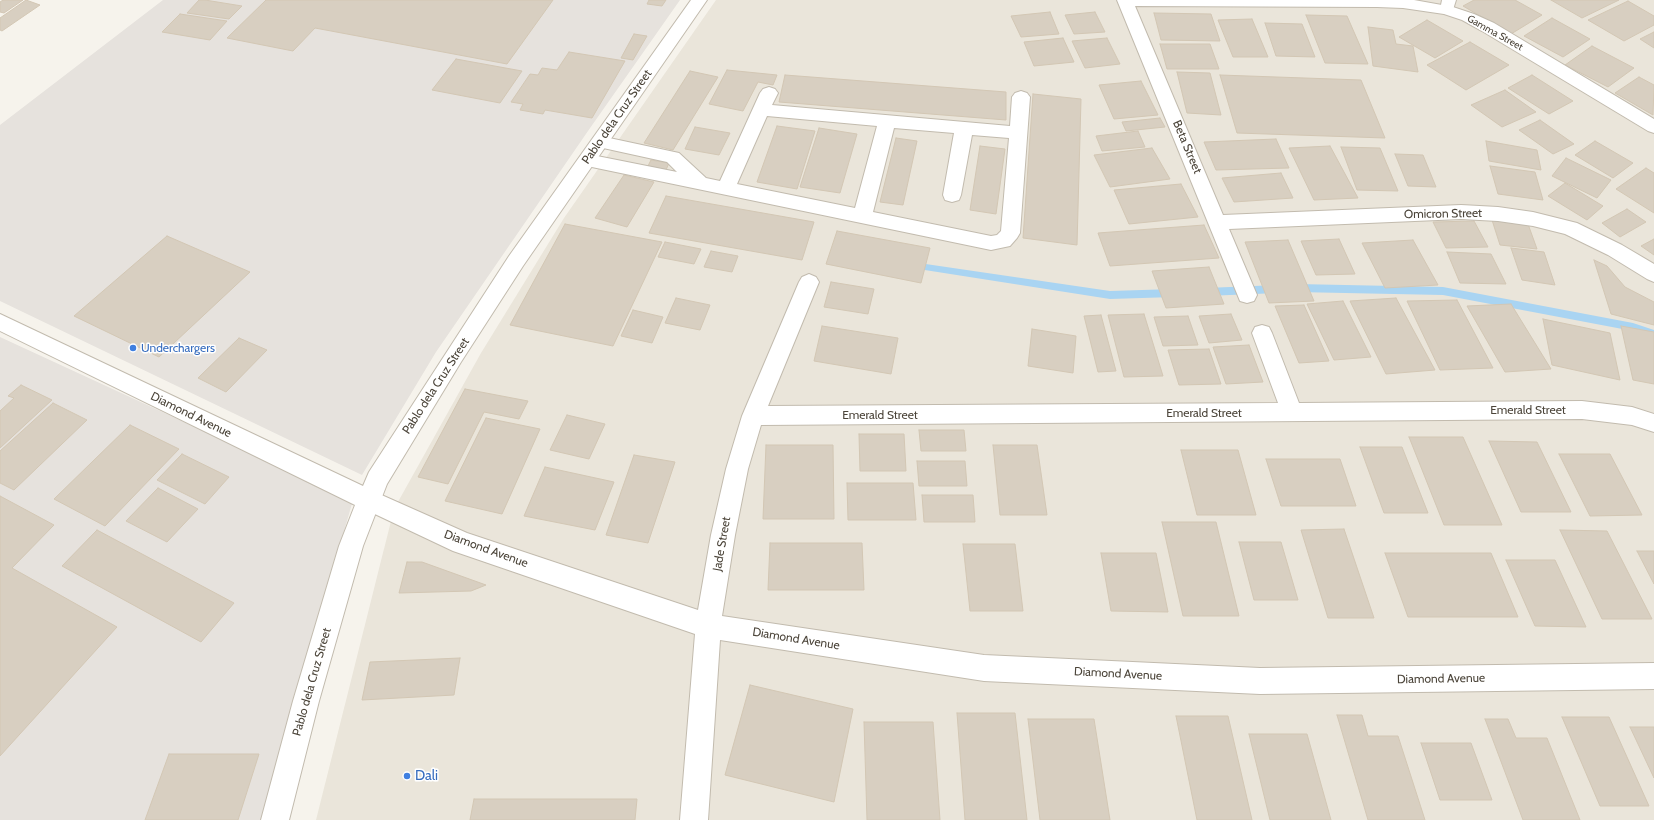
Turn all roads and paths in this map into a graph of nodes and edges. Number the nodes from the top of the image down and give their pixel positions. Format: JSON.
{"nodes":[{"id":1,"x":699,"y":0,"type":"edge"},
{"id":2,"x":1125,"y":0,"type":"edge"},
{"id":3,"x":1448,"y":5,"type":"edge"},
{"id":4,"x":769,"y":93,"type":"dead end"},
{"id":5,"x":1021,"y":97,"type":"dead end"},
{"id":6,"x":761,"y":110,"type":"junction"},
{"id":7,"x":887,"y":121,"type":"junction"},
{"id":8,"x":1654,"y":127,"type":"edge"},
{"id":9,"x":964,"y":128,"type":"junction"},
{"id":10,"x":1018,"y":133,"type":"junction"},
{"id":11,"x":600,"y":142,"type":"junction"},
{"id":12,"x":587,"y":160,"type":"junction"},
{"id":13,"x":700,"y":183,"type":"junction"},
{"id":14,"x":726,"y":188,"type":"junction"},
{"id":15,"x":952,"y":195,"type":"dead end"},
{"id":16,"x":862,"y":216,"type":"junction"},
{"id":17,"x":1218,"y":222,"type":"junction"},
{"id":18,"x":1654,"y":274,"type":"edge"},
{"id":19,"x":809,"y":282,"type":"dead end"},
{"id":20,"x":1247,"y":295,"type":"dead end"},
{"id":21,"x":0,"y":322,"type":"edge"},
{"id":22,"x":1262,"y":333,"type":"dead end"},
{"id":23,"x":1292,"y":412,"type":"junction"},
{"id":24,"x":753,"y":416,"type":"junction"},
{"id":25,"x":1654,"y":423,"type":"edge"},
{"id":26,"x":368,"y":500,"type":"junction"},
{"id":27,"x":708,"y":626,"type":"junction"},
{"id":28,"x":1654,"y":676,"type":"edge"},
{"id":29,"x":275,"y":820,"type":"edge"},
{"id":30,"x":694,"y":820,"type":"edge"}],
"edges":[{"from":1,"to":11,"type":"street","name":"Pablo dela Cruz Street"},
{"from":2,"to":3,"type":"street","name":"Gamma Street"},
{"from":2,"to":17,"type":"street","name":"Beta Street"},
{"from":3,"to":8,"type":"street","name":"Gamma Street"},
{"from":4,"to":6,"type":"street"},
{"from":5,"to":10,"type":"street"},
{"from":6,"to":7,"type":"street"},
{"from":6,"to":14,"type":"street"},
{"from":7,"to":9,"type":"street"},
{"from":7,"to":16,"type":"street"},
{"from":9,"to":10,"type":"street"},
{"from":9,"to":15,"type":"street"},
{"from":10,"to":16,"type":"street"},
{"from":11,"to":12,"type":"street","name":"Pablo dela Cruz Street"},
{"from":11,"to":13,"type":"street"},
{"from":12,"to":13,"type":"street"},
{"from":12,"to":26,"type":"street","name":"Pablo dela Cruz Street"},
{"from":13,"to":14,"type":"street"},
{"from":14,"to":16,"type":"street"},
{"from":17,"to":18,"type":"street","name":"Omicron Street"},
{"from":17,"to":20,"type":"street","name":"Beta Street"},
{"from":19,"to":24,"type":"street","name":"Jade Street"},
{"from":21,"to":26,"type":"street","name":"Diamond Avenue"},
{"from":22,"to":23,"type":"street"},
{"from":23,"to":24,"type":"street","name":"Emerald Street"},
{"from":23,"to":25,"type":"street","name":"Emerald Street"},
{"from":24,"to":27,"type":"street","name":"Jade Street"},
{"from":26,"to":27,"type":"street","name":"Diamond Avenue"},
{"from":26,"to":29,"type":"street","name":"Pablo dela Cruz Street"},
{"from":27,"to":28,"type":"street","name":"Diamond Avenue"},
{"from":27,"to":30,"type":"street","name":"Jade Street"}]}
